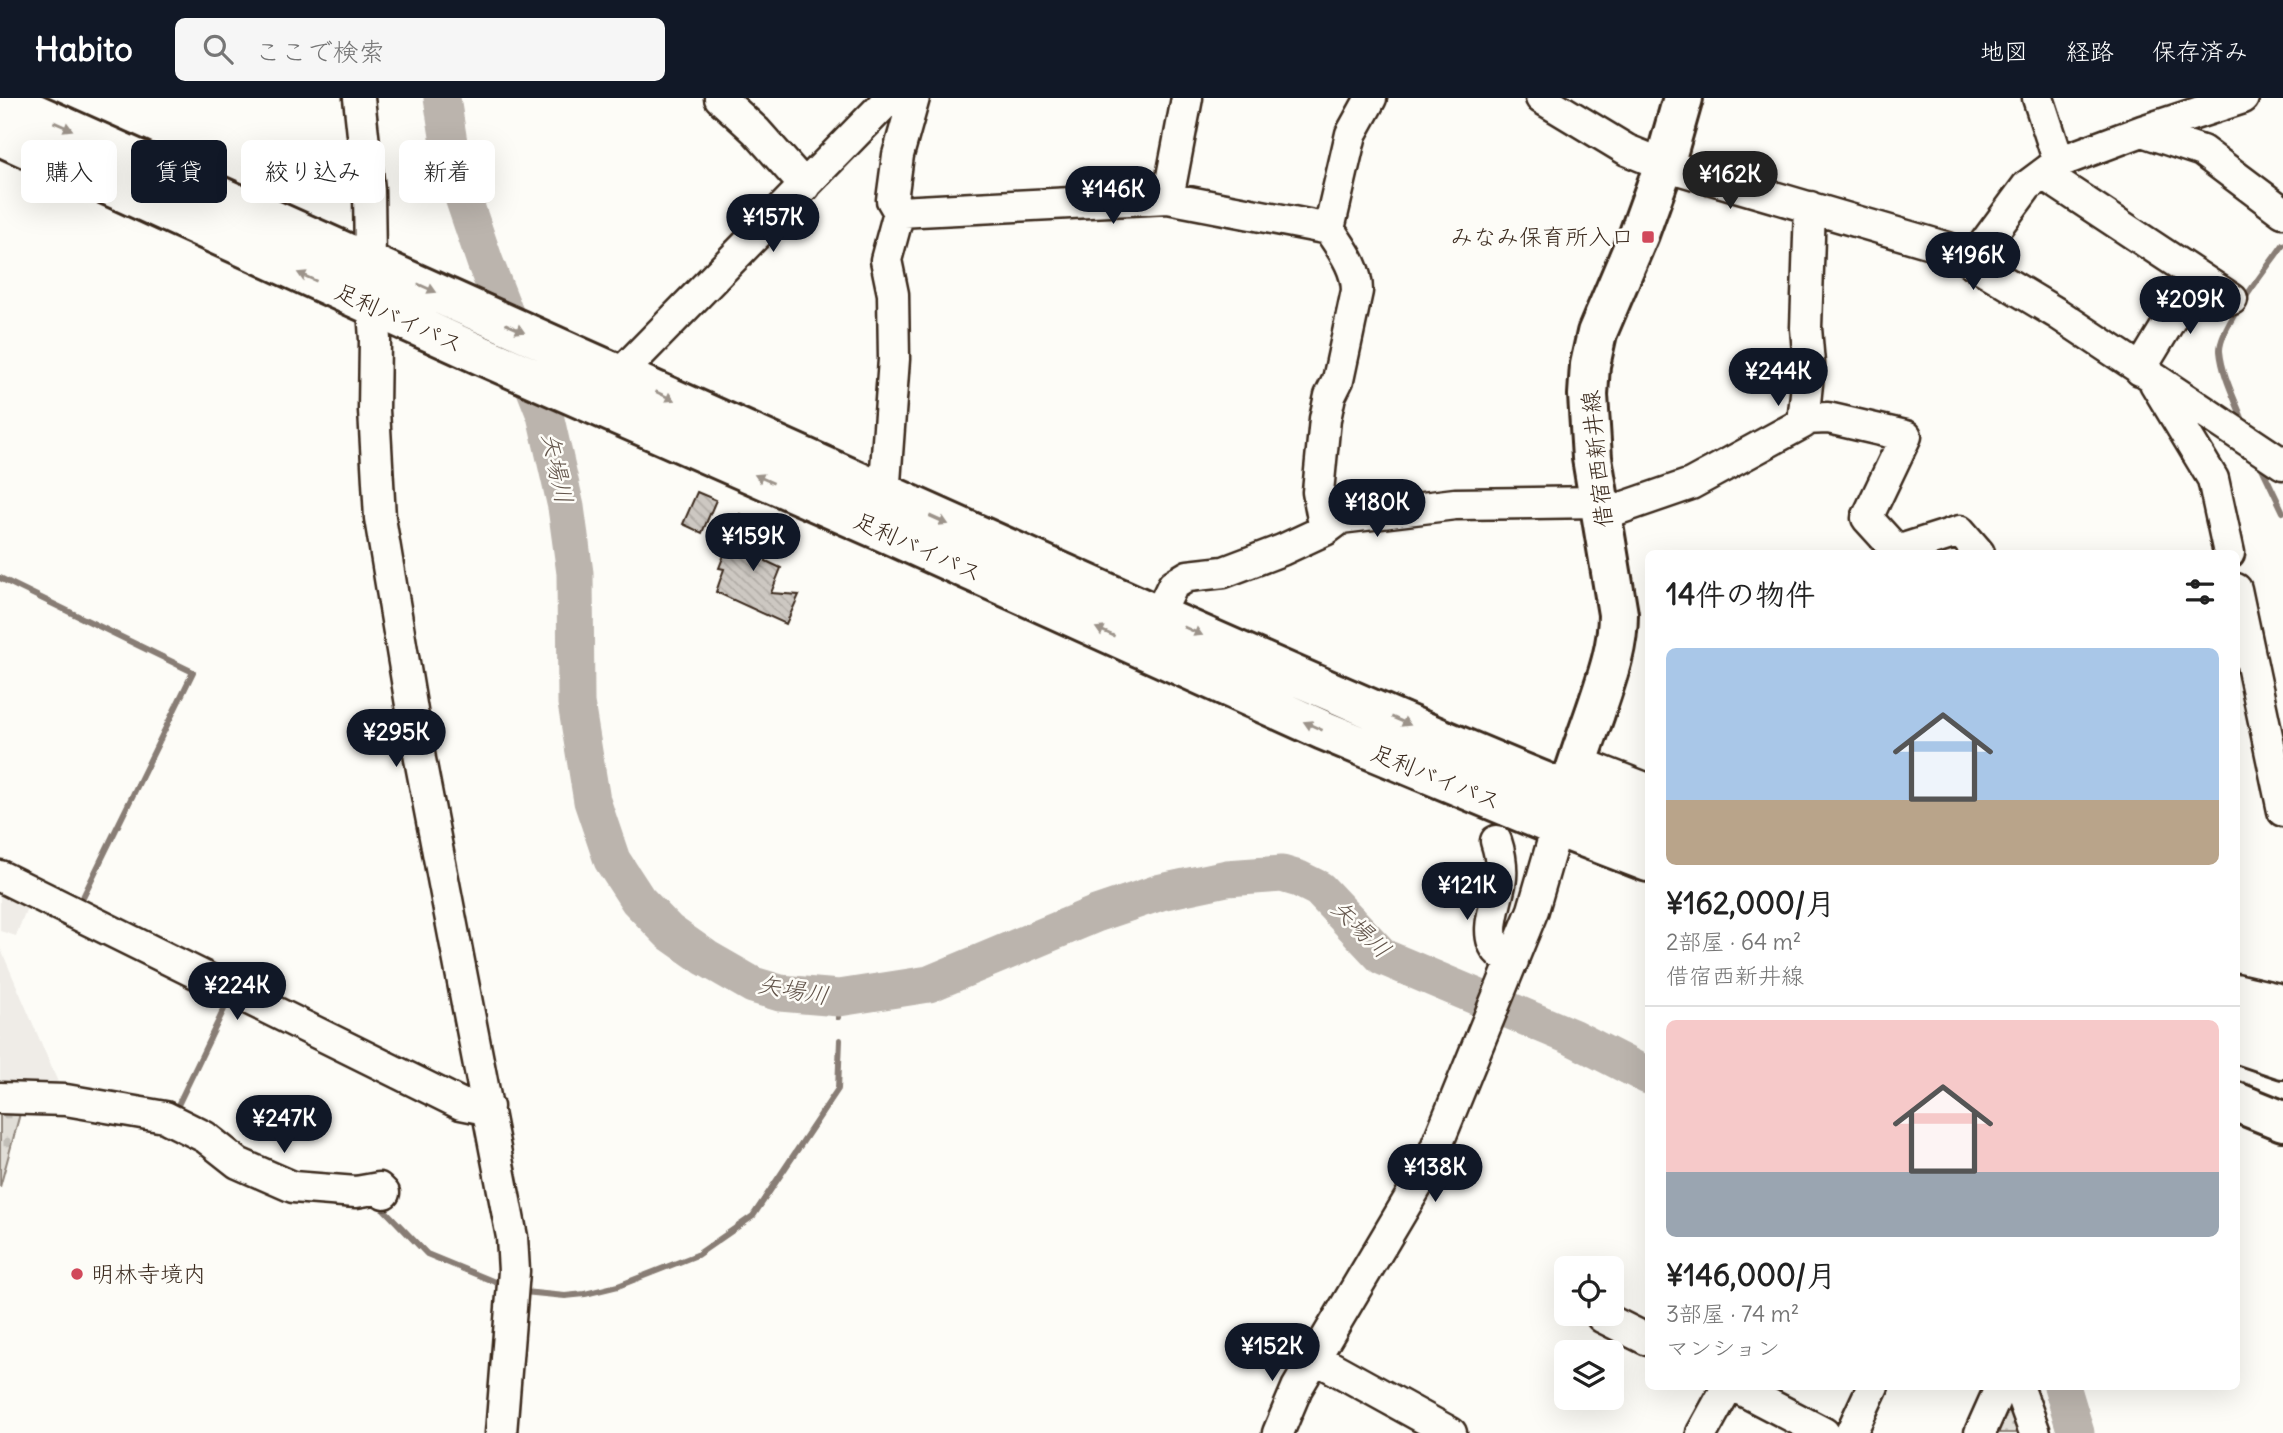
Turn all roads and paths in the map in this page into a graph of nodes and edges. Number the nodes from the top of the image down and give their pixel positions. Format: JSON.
{"nodes":[{"id":1,"x":0,"y":98,"type":"edge"},
{"id":2,"x":359,"y":98,"type":"edge"},
{"id":3,"x":720,"y":98,"type":"edge"},
{"id":4,"x":890,"y":98,"type":"edge"},
{"id":5,"x":914,"y":98,"type":"edge"},
{"id":6,"x":1187,"y":98,"type":"edge"},
{"id":7,"x":1371,"y":98,"type":"edge"},
{"id":8,"x":1541,"y":98,"type":"edge"},
{"id":9,"x":1683,"y":98,"type":"edge"},
{"id":10,"x":2038,"y":98,"type":"edge"},
{"id":11,"x":2243,"y":98,"type":"edge"},
{"id":12,"x":2143,"y":131,"type":"junction"},
{"id":13,"x":0,"y":136,"type":"edge"},
{"id":14,"x":1664,"y":165,"type":"junction"},
{"id":15,"x":2051,"y":168,"type":"junction"},
{"id":16,"x":805,"y":186,"type":"junction"},
{"id":17,"x":1168,"y":198,"type":"junction"},
{"id":18,"x":1810,"y":207,"type":"junction"},
{"id":19,"x":898,"y":212,"type":"junction"},
{"id":20,"x":2283,"y":212,"type":"edge"},
{"id":21,"x":1329,"y":229,"type":"junction"},
{"id":22,"x":370,"y":262,"type":"junction"},
{"id":23,"x":1971,"y":262,"type":"junction"},
{"id":24,"x":2197,"y":276,"type":"junction"},
{"id":25,"x":2232,"y":299,"type":"dead end"},
{"id":26,"x":374,"y":307,"type":"junction"},
{"id":27,"x":2146,"y":373,"type":"junction"},
{"id":28,"x":619,"y":375,"type":"junction"},
{"id":29,"x":1803,"y":419,"type":"junction"},
{"id":30,"x":2283,"y":464,"type":"edge"},
{"id":31,"x":884,"y":496,"type":"junction"},
{"id":32,"x":1600,"y":508,"type":"junction"},
{"id":33,"x":1325,"y":530,"type":"junction"},
{"id":34,"x":1896,"y":550,"type":"edge"},
{"id":35,"x":1900,"y":550,"type":"edge"},
{"id":36,"x":1976,"y":550,"type":"edge"},
{"id":37,"x":2228,"y":550,"type":"edge"},
{"id":38,"x":1158,"y":616,"type":"junction"},
{"id":39,"x":2241,"y":641,"type":"edge"},
{"id":40,"x":1645,"y":789,"type":"edge"},
{"id":41,"x":1567,"y":793,"type":"junction"},
{"id":42,"x":2283,"y":811,"type":"edge"},
{"id":43,"x":1645,"y":822,"type":"edge"},
{"id":44,"x":1496,"y":841,"type":"dead end"},
{"id":45,"x":1645,"y":859,"type":"edge"},
{"id":46,"x":0,"y":876,"type":"edge"},
{"id":47,"x":1508,"y":973,"type":"junction"},
{"id":48,"x":2240,"y":990,"type":"edge"},
{"id":49,"x":2283,"y":1000,"type":"edge"},
{"id":50,"x":2240,"y":1015,"type":"edge"},
{"id":51,"x":2283,"y":1027,"type":"edge"},
{"id":52,"x":2240,"y":1043,"type":"edge"},
{"id":53,"x":2283,"y":1059,"type":"edge"},
{"id":54,"x":2240,"y":1077,"type":"edge"},
{"id":55,"x":2283,"y":1092,"type":"edge"},
{"id":56,"x":0,"y":1098,"type":"edge"},
{"id":57,"x":2240,"y":1104,"type":"edge"},
{"id":58,"x":488,"y":1107,"type":"junction"},
{"id":59,"x":2283,"y":1121,"type":"edge"},
{"id":60,"x":384,"y":1193,"type":"dead end"},
{"id":61,"x":1620,"y":1326,"type":"edge"},
{"id":62,"x":1645,"y":1338,"type":"edge"},
{"id":63,"x":1315,"y":1357,"type":"junction"},
{"id":64,"x":1735,"y":1390,"type":"edge"},
{"id":65,"x":1743,"y":1390,"type":"edge"},
{"id":66,"x":1871,"y":1390,"type":"edge"},
{"id":67,"x":1999,"y":1390,"type":"edge"},
{"id":68,"x":2019,"y":1390,"type":"edge"},
{"id":69,"x":501,"y":1433,"type":"edge"},
{"id":70,"x":1278,"y":1433,"type":"edge"},
{"id":71,"x":1451,"y":1433,"type":"edge"},
{"id":72,"x":1702,"y":1433,"type":"edge"},
{"id":73,"x":1824,"y":1433,"type":"edge"},
{"id":74,"x":1851,"y":1433,"type":"edge"},
{"id":75,"x":1980,"y":1433,"type":"edge"},
{"id":76,"x":2035,"y":1433,"type":"edge"}],
"edges":[{"from":1,"to":22,"type":"main road","name":"足利バイパス","one_way":true},
{"from":2,"to":22,"type":"street"},
{"from":3,"to":16,"type":"street"},
{"from":4,"to":16,"type":"street"},
{"from":5,"to":19,"type":"street"},
{"from":6,"to":17,"type":"street"},
{"from":7,"to":21,"type":"street"},
{"from":8,"to":14,"type":"street"},
{"from":9,"to":14,"type":"main road","name":"借宿西新井線"},
{"from":10,"to":15,"type":"street"},
{"from":11,"to":12,"type":"street"},
{"from":12,"to":15,"type":"street"},
{"from":12,"to":20,"type":"street"},
{"from":26,"to":13,"type":"main road","name":"足利バイパス","one_way":true},
{"from":14,"to":18,"type":"street"},
{"from":14,"to":32,"type":"main road","name":"借宿西新井線"},
{"from":15,"to":23,"type":"street"},
{"from":15,"to":24,"type":"street"},
{"from":16,"to":28,"type":"street"},
{"from":17,"to":19,"type":"street"},
{"from":17,"to":21,"type":"street"},
{"from":18,"to":23,"type":"street"},
{"from":18,"to":29,"type":"street"},
{"from":19,"to":31,"type":"street"},
{"from":21,"to":33,"type":"street"},
{"from":22,"to":26,"type":"street"},
{"from":22,"to":28,"type":"main road","name":"足利バイパス","one_way":true},
{"from":23,"to":27,"type":"street"},
{"from":24,"to":25,"type":"street"},
{"from":24,"to":27,"type":"street"},
{"from":41,"to":26,"type":"main road","name":"足利バイパス","one_way":true},
{"from":26,"to":58,"type":"street"},
{"from":27,"to":30,"type":"street"},
{"from":27,"to":37,"type":"street"},
{"from":28,"to":31,"type":"main road","name":"足利バイパス","one_way":true},
{"from":29,"to":32,"type":"street"},
{"from":29,"to":34,"type":"street"},
{"from":31,"to":38,"type":"main road","name":"足利バイパス","one_way":true},
{"from":32,"to":33,"type":"street"},
{"from":32,"to":41,"type":"main road","name":"借宿西新井線"},
{"from":33,"to":38,"type":"street"},
{"from":35,"to":36,"type":"street"},
{"from":38,"to":41,"type":"main road","name":"足利バイパス","one_way":true},
{"from":39,"to":42,"type":"street"},
{"from":40,"to":41,"type":"street"},
{"from":41,"to":43,"type":"main road","name":"足利バイパス"},
{"from":41,"to":45,"type":"main road","name":"足利バイパス"},
{"from":41,"to":47,"type":"street"},
{"from":44,"to":47,"type":"street"},
{"from":46,"to":58,"type":"street"},
{"from":47,"to":63,"type":"street"},
{"from":48,"to":49,"type":"street"},
{"from":50,"to":51,"type":"main road"},
{"from":52,"to":53,"type":"main road"},
{"from":54,"to":55,"type":"main road"},
{"from":56,"to":60,"type":"street"},
{"from":57,"to":59,"type":"main road"},
{"from":58,"to":69,"type":"street"},
{"from":61,"to":62,"type":"street"},
{"from":63,"to":70,"type":"street"},
{"from":63,"to":71,"type":"street"},
{"from":64,"to":72,"type":"street"},
{"from":65,"to":73,"type":"street"},
{"from":66,"to":74,"type":"street"},
{"from":67,"to":75,"type":"street"},
{"from":68,"to":76,"type":"street"}]}
